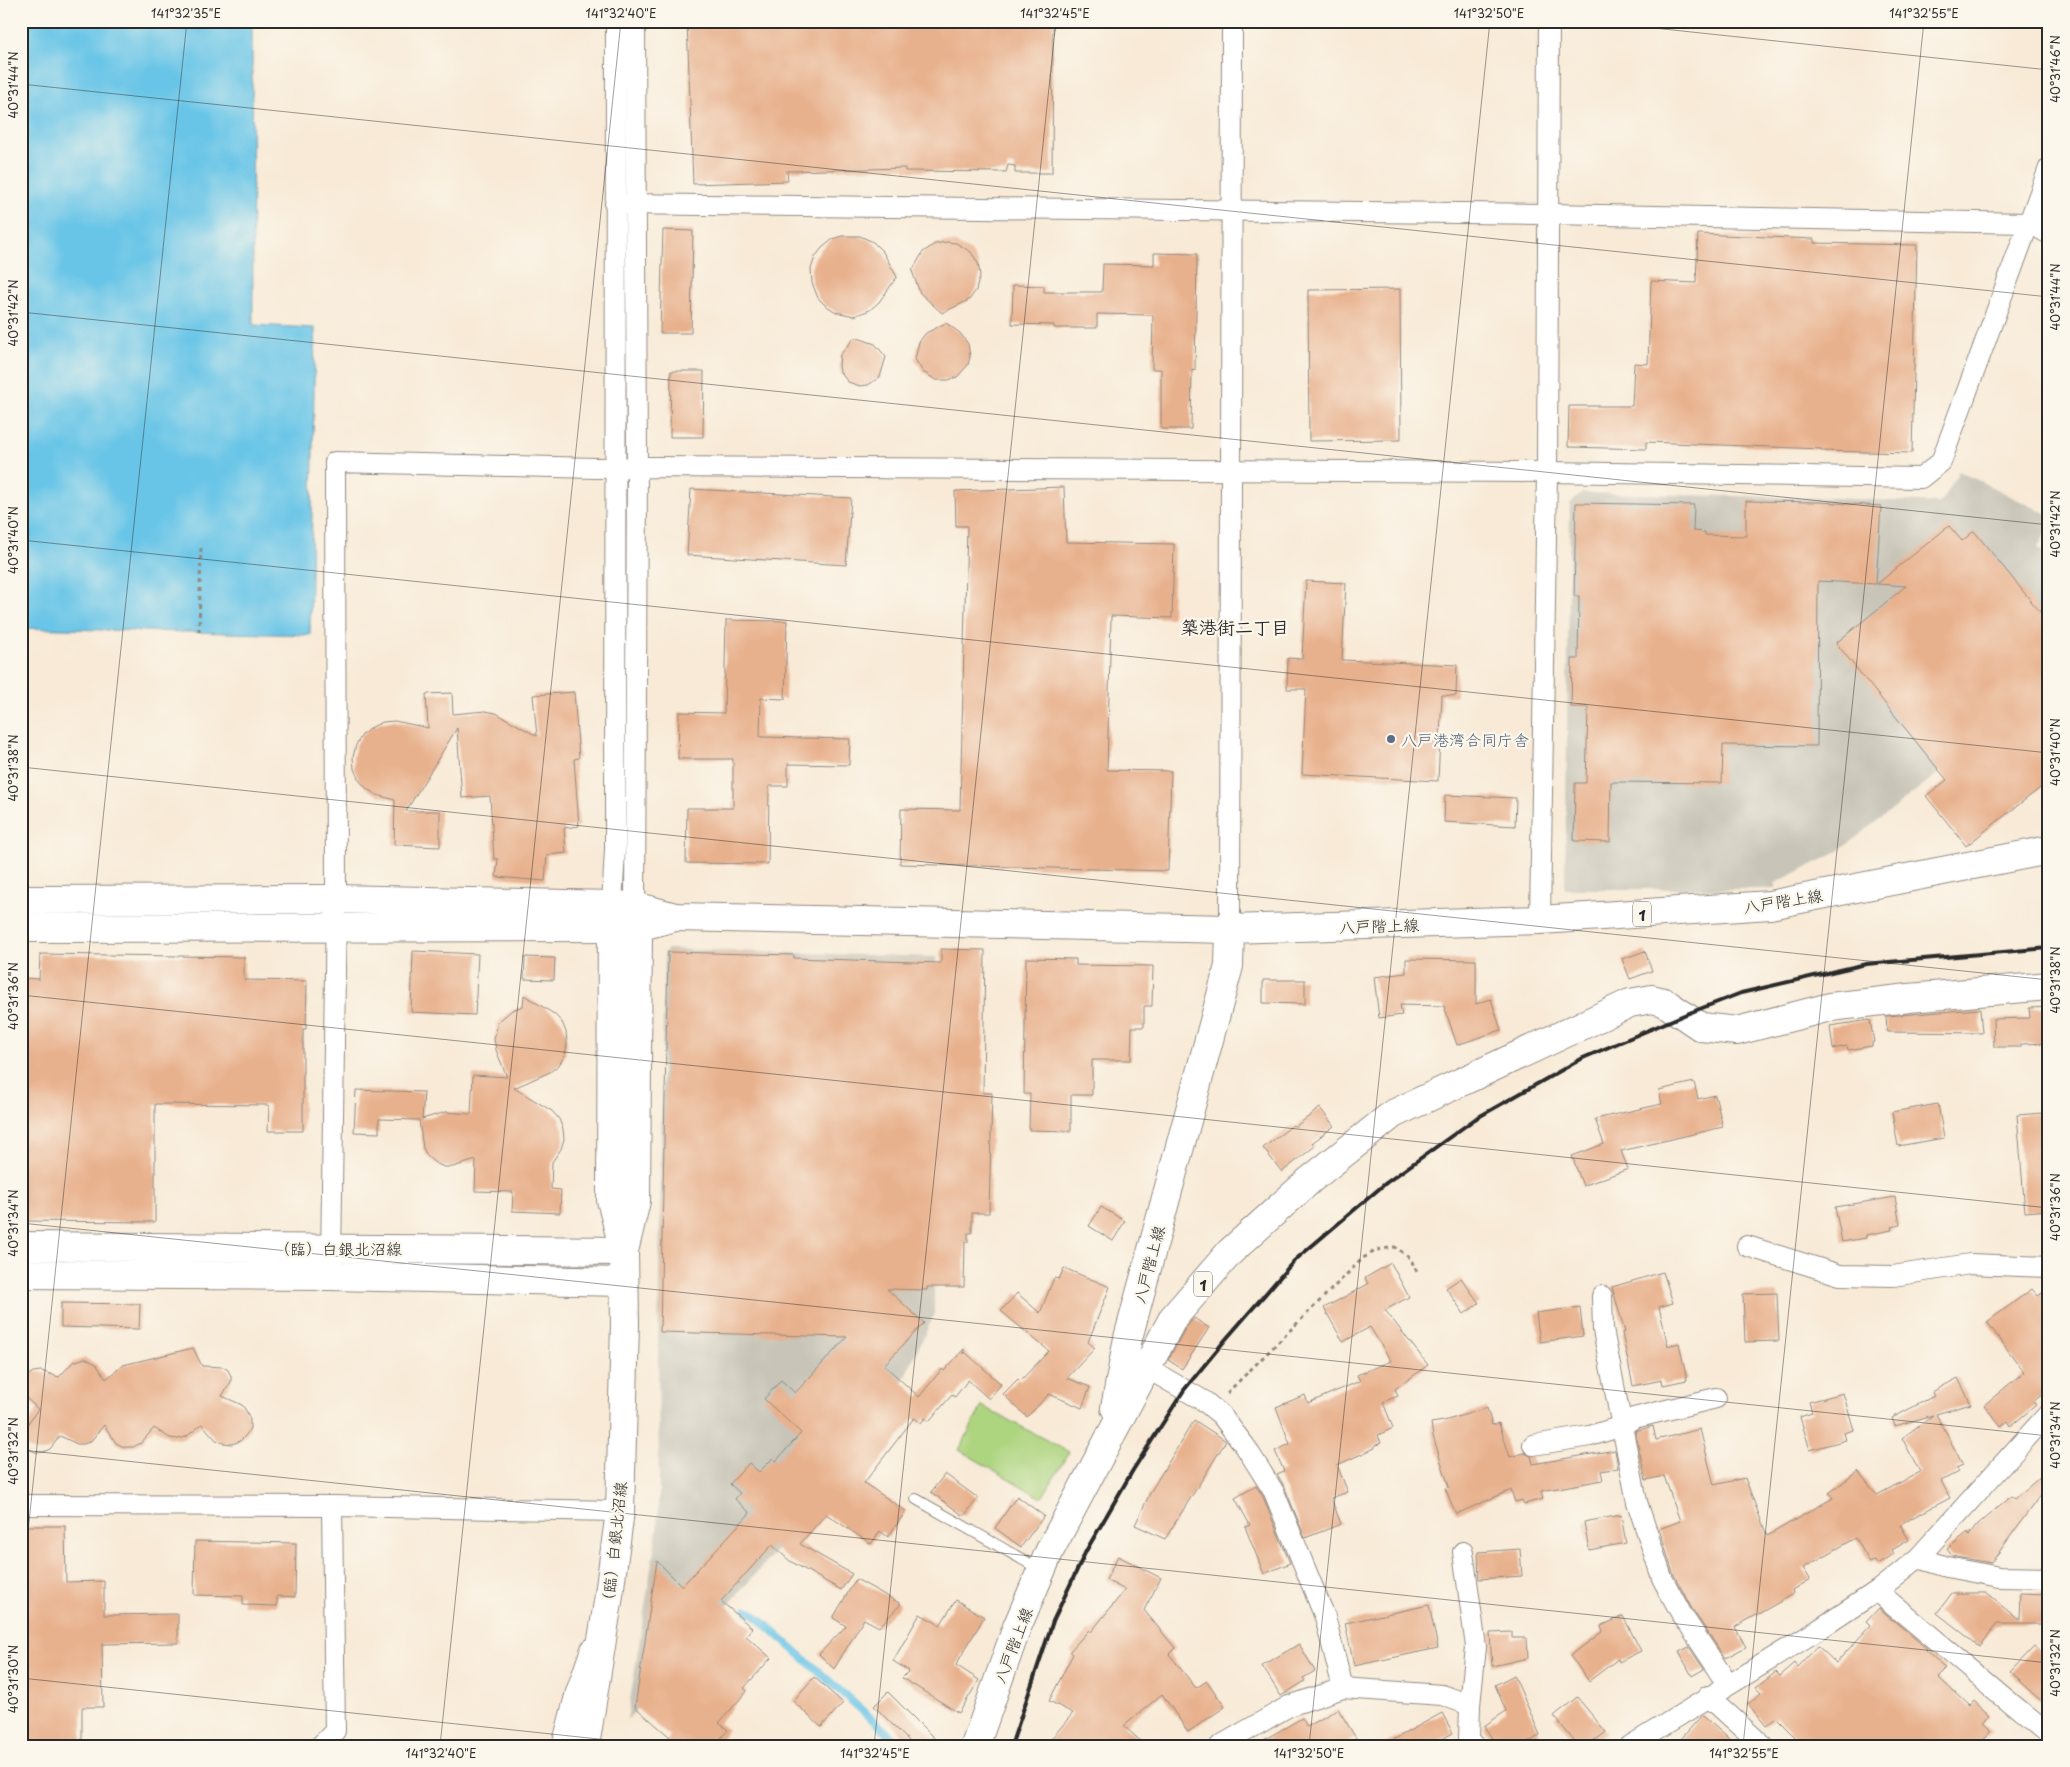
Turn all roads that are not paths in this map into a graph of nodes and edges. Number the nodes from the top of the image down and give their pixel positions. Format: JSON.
{"nodes":[{"id":1,"x":616,"y":21,"type":"edge"},
{"id":2,"x":635,"y":21,"type":"edge"},
{"id":3,"x":1232,"y":21,"type":"edge"},
{"id":4,"x":1549,"y":21,"type":"edge"},
{"id":5,"x":2049,"y":168,"type":"edge"},
{"id":6,"x":615,"y":204,"type":"junction"},
{"id":7,"x":636,"y":204,"type":"junction"},
{"id":8,"x":1231,"y":210,"type":"junction"},
{"id":9,"x":1549,"y":214,"type":"junction"},
{"id":10,"x":2030,"y":223,"type":"junction"},
{"id":11,"x":2049,"y":234,"type":"edge"},
{"id":12,"x":637,"y":467,"type":"junction"},
{"id":13,"x":614,"y":468,"type":"junction"},
{"id":14,"x":1231,"y":472,"type":"junction"},
{"id":15,"x":1547,"y":472,"type":"junction"},
{"id":16,"x":2049,"y":850,"type":"edge"},
{"id":17,"x":336,"y":899,"type":"junction"},
{"id":18,"x":21,"y":900,"type":"edge"},
{"id":19,"x":624,"y":916,"type":"junction"},
{"id":20,"x":1540,"y":920,"type":"junction"},
{"id":21,"x":21,"y":928,"type":"edge"},
{"id":22,"x":335,"y":928,"type":"junction"},
{"id":23,"x":1230,"y":929,"type":"junction"},
{"id":24,"x":2049,"y":986,"type":"edge"},
{"id":25,"x":21,"y":1246,"type":"edge"},
{"id":26,"x":1747,"y":1246,"type":"dead end"},
{"id":27,"x":332,"y":1248,"type":"junction"},
{"id":28,"x":624,"y":1251,"type":"junction"},
{"id":29,"x":2049,"y":1266,"type":"edge"},
{"id":30,"x":21,"y":1274,"type":"edge"},
{"id":31,"x":330,"y":1276,"type":"junction"},
{"id":32,"x":624,"y":1282,"type":"junction"},
{"id":33,"x":1602,"y":1296,"type":"dead end"},
{"id":34,"x":1145,"y":1368,"type":"junction"},
{"id":35,"x":1716,"y":1398,"type":"dead end"},
{"id":36,"x":2049,"y":1413,"type":"edge"},
{"id":37,"x":1622,"y":1426,"type":"junction"},
{"id":38,"x":1108,"y":1440,"type":"junction"},
{"id":39,"x":1533,"y":1445,"type":"dead end"},
{"id":40,"x":916,"y":1499,"type":"dead end"},
{"id":41,"x":21,"y":1505,"type":"edge"},
{"id":42,"x":332,"y":1506,"type":"junction"},
{"id":43,"x":620,"y":1511,"type":"junction"},
{"id":44,"x":1464,"y":1552,"type":"dead end"},
{"id":45,"x":1918,"y":1558,"type":"junction"},
{"id":46,"x":1042,"y":1571,"type":"junction"},
{"id":47,"x":2049,"y":1578,"type":"edge"},
{"id":48,"x":1877,"y":1591,"type":"junction"},
{"id":49,"x":608,"y":1602,"type":"junction"},
{"id":50,"x":1728,"y":1684,"type":"junction"},
{"id":51,"x":1343,"y":1688,"type":"junction"},
{"id":52,"x":1708,"y":1696,"type":"junction"},
{"id":53,"x":1470,"y":1705,"type":"junction"},
{"id":54,"x":2049,"y":1735,"type":"edge"},
{"id":55,"x":320,"y":1746,"type":"edge"},
{"id":56,"x":562,"y":1746,"type":"edge"},
{"id":57,"x":585,"y":1746,"type":"edge"},
{"id":58,"x":975,"y":1746,"type":"edge"},
{"id":59,"x":1220,"y":1746,"type":"edge"},
{"id":60,"x":1475,"y":1746,"type":"edge"},
{"id":61,"x":1630,"y":1746,"type":"edge"},
{"id":62,"x":1763,"y":1746,"type":"edge"}],
"edges":[{"from":1,"to":6,"type":"street"},
{"from":2,"to":7,"type":"street"},
{"from":3,"to":8,"type":"street"},
{"from":4,"to":9,"type":"street"},
{"from":5,"to":10,"type":"street"},
{"from":6,"to":7,"type":"street"},
{"from":6,"to":13,"type":"street"},
{"from":7,"to":8,"type":"street"},
{"from":7,"to":12,"type":"street"},
{"from":8,"to":9,"type":"street"},
{"from":8,"to":14,"type":"street"},
{"from":9,"to":10,"type":"street"},
{"from":9,"to":15,"type":"street"},
{"from":10,"to":11,"type":"street"},
{"from":10,"to":15,"type":"street"},
{"from":12,"to":13,"type":"street"},
{"from":12,"to":14,"type":"street"},
{"from":12,"to":19,"type":"street"},
{"from":13,"to":17,"type":"street"},
{"from":13,"to":19,"type":"street"},
{"from":14,"to":15,"type":"street"},
{"from":14,"to":23,"type":"street"},
{"from":15,"to":20,"type":"street"},
{"from":16,"to":20,"type":"street","name":"八戸階上線","number":"1"},
{"from":17,"to":18,"type":"street"},
{"from":17,"to":19,"type":"street"},
{"from":17,"to":22,"type":"street"},
{"from":19,"to":22,"type":"street"},
{"from":19,"to":23,"type":"street"},
{"from":19,"to":28,"type":"street"},
{"from":20,"to":23,"type":"street","name":"八戸階上線","number":"1"},
{"from":21,"to":22,"type":"street"},
{"from":22,"to":27,"type":"street"},
{"from":23,"to":38,"type":"street","name":"八戸階上線","number":"1"},
{"from":24,"to":34,"type":"street","name":"八戸階上線","number":"1"},
{"from":25,"to":27,"type":"street","name":"（臨）白銀北沼線"},
{"from":26,"to":29,"type":"street"},
{"from":27,"to":28,"type":"street","name":"（臨）白銀北沼線"},
{"from":27,"to":31,"type":"street"},
{"from":28,"to":32,"type":"street","name":"（臨）白銀北沼線"},
{"from":30,"to":31,"type":"street","name":"（臨）白銀北沼線"},
{"from":31,"to":32,"type":"street","name":"（臨）白銀北沼線"},
{"from":32,"to":43,"type":"street","name":"（臨）白銀北沼線"},
{"from":33,"to":37,"type":"street"},
{"from":34,"to":38,"type":"street","name":"八戸階上線","number":"1"},
{"from":34,"to":51,"type":"street"},
{"from":35,"to":37,"type":"street"},
{"from":36,"to":45,"type":"street"},
{"from":37,"to":39,"type":"street"},
{"from":37,"to":50,"type":"street"},
{"from":38,"to":46,"type":"street","name":"八戸階上線","number":"1"},
{"from":40,"to":46,"type":"lane"},
{"from":41,"to":42,"type":"street"},
{"from":42,"to":43,"type":"street"},
{"from":42,"to":55,"type":"street"},
{"from":43,"to":49,"type":"street","name":"（臨）白銀北沼線"},
{"from":44,"to":53,"type":"street"},
{"from":45,"to":47,"type":"street"},
{"from":45,"to":48,"type":"street"},
{"from":46,"to":58,"type":"street","name":"八戸階上線","number":"1"},
{"from":48,"to":50,"type":"street"},
{"from":48,"to":54,"type":"street"},
{"from":49,"to":56,"type":"street"},
{"from":49,"to":57,"type":"street","name":"（臨）白銀北沼線"},
{"from":50,"to":52,"type":"street"},
{"from":51,"to":53,"type":"street"},
{"from":51,"to":59,"type":"street"},
{"from":52,"to":61,"type":"street"},
{"from":52,"to":62,"type":"street"},
{"from":53,"to":60,"type":"street"}]}
